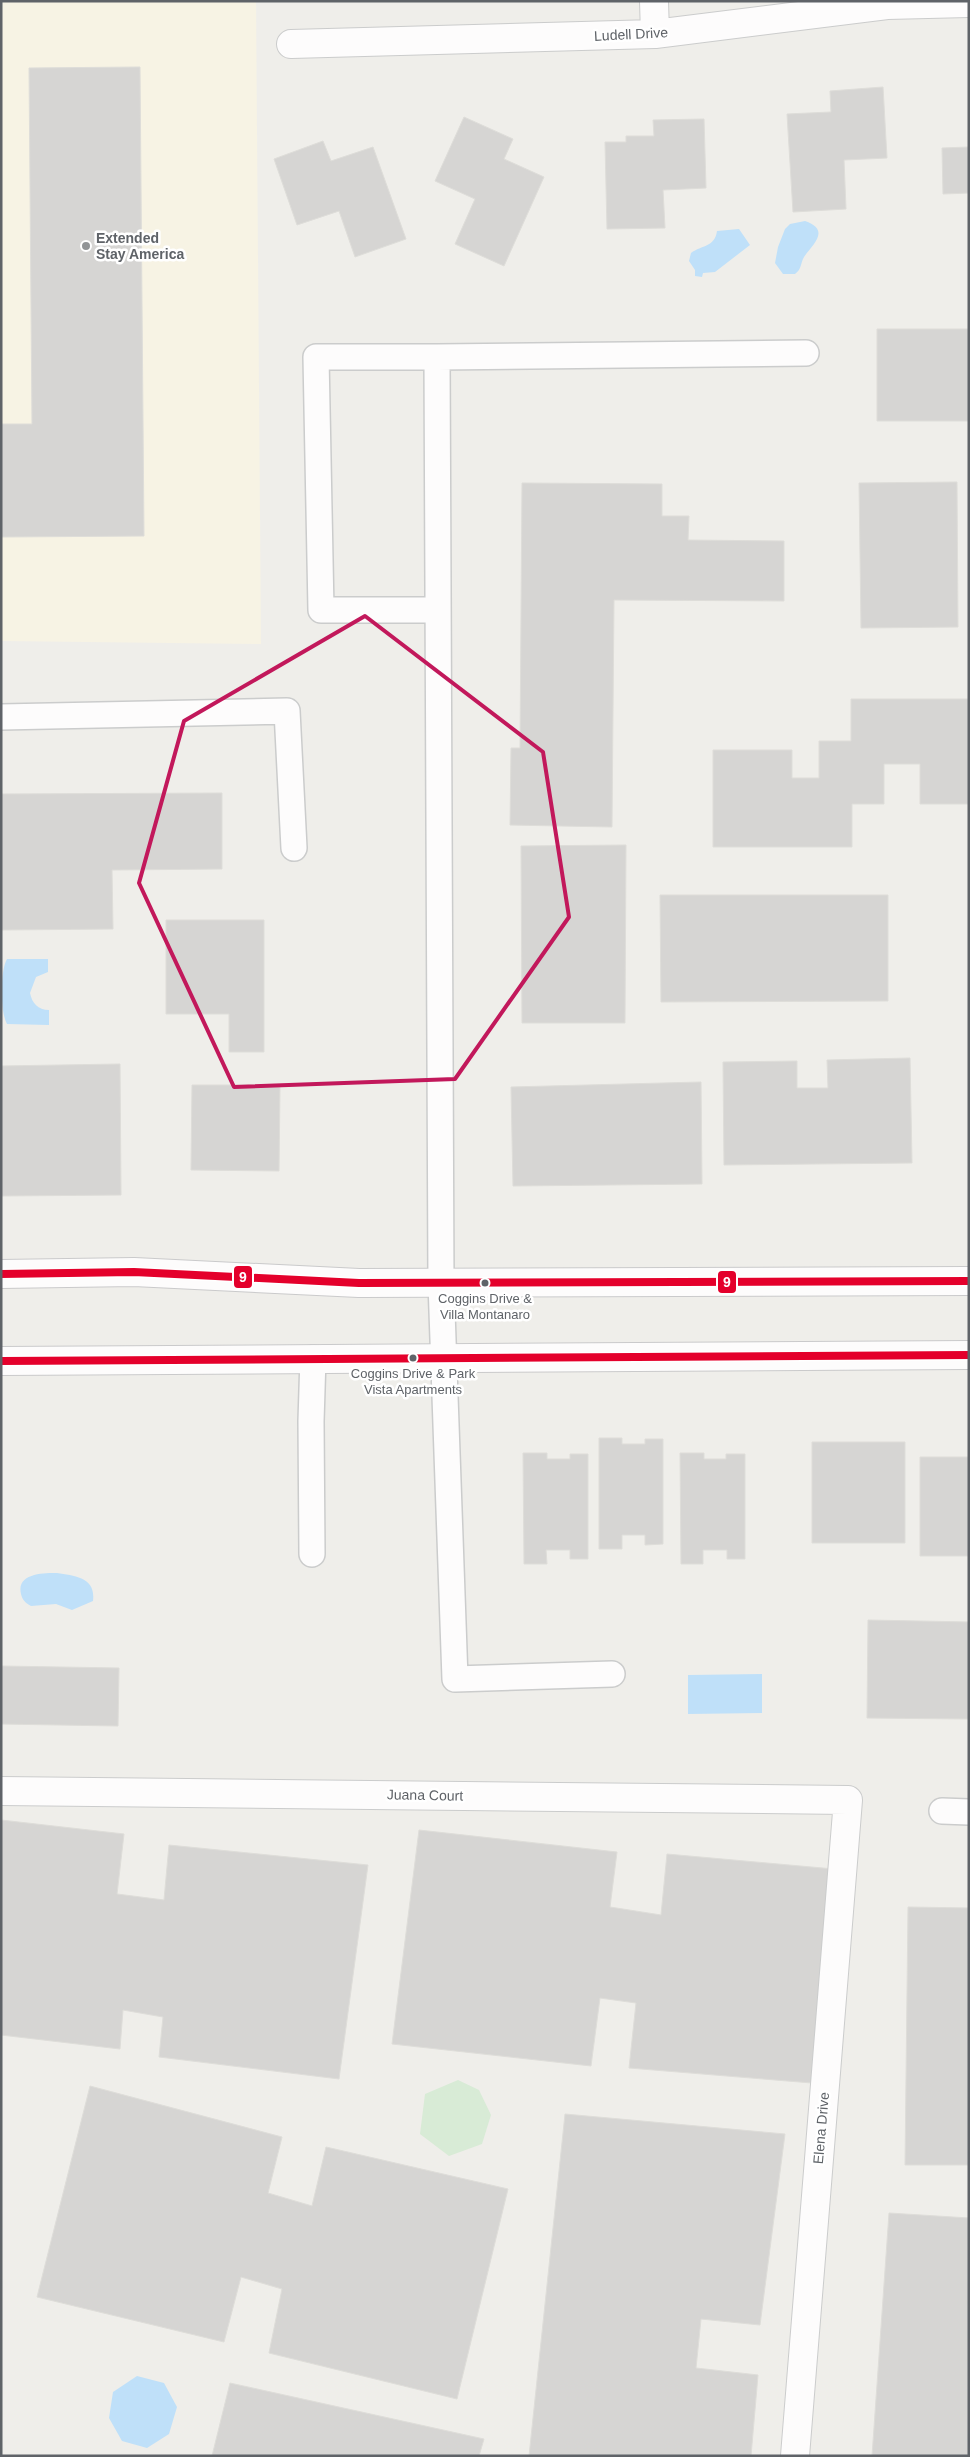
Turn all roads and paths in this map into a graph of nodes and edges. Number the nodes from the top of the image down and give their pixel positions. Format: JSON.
{"nodes":[{"id":1,"x":654,"y":1,"type":"edge"},
{"id":2,"x":969,"y":3,"type":"edge"},
{"id":3,"x":655,"y":34,"type":"junction"},
{"id":4,"x":291,"y":44,"type":"dead end"},
{"id":5,"x":806,"y":353,"type":"dead end"},
{"id":6,"x":437,"y":358,"type":"junction"},
{"id":7,"x":438,"y":610,"type":"junction"},
{"id":8,"x":1,"y":717,"type":"edge"},
{"id":9,"x":294,"y":848,"type":"dead end"},
{"id":10,"x":1,"y":1274,"type":"edge"},
{"id":11,"x":969,"y":1281,"type":"edge"},
{"id":12,"x":441,"y":1283,"type":"junction"},
{"id":13,"x":969,"y":1355,"type":"edge"},
{"id":14,"x":313,"y":1358,"type":"junction"},
{"id":15,"x":444,"y":1358,"type":"junction"},
{"id":16,"x":1,"y":1361,"type":"edge"},
{"id":17,"x":312,"y":1554,"type":"dead end"},
{"id":18,"x":612,"y":1674,"type":"dead end"},
{"id":19,"x":1,"y":1791,"type":"edge"},
{"id":20,"x":848,"y":1800,"type":"joint"},
{"id":21,"x":942,"y":1812,"type":"dead end"},
{"id":22,"x":969,"y":1812,"type":"edge"},
{"id":23,"x":795,"y":2456,"type":"edge"}],
"edges":[{"from":1,"to":3,"type":"street"},
{"from":2,"to":3,"type":"street","name":"Ludell Drive"},
{"from":3,"to":4,"type":"street","name":"Ludell Drive"},
{"from":5,"to":6,"type":"lane"},
{"from":6,"to":7,"type":"lane"},
{"from":6,"to":7,"type":"lane"},
{"from":7,"to":12,"type":"lane"},
{"from":8,"to":9,"type":"lane"},
{"from":10,"to":12,"type":"street"},
{"from":11,"to":12,"type":"street"},
{"from":12,"to":15,"type":"lane"},
{"from":13,"to":15,"type":"street"},
{"from":14,"to":15,"type":"street"},
{"from":14,"to":16,"type":"street"},
{"from":14,"to":17,"type":"lane"},
{"from":15,"to":18,"type":"lane"},
{"from":19,"to":20,"type":"street","name":"Juana Court"},
{"from":20,"to":23,"type":"street","name":"Elena Drive"},
{"from":21,"to":22,"type":"lane"}]}
